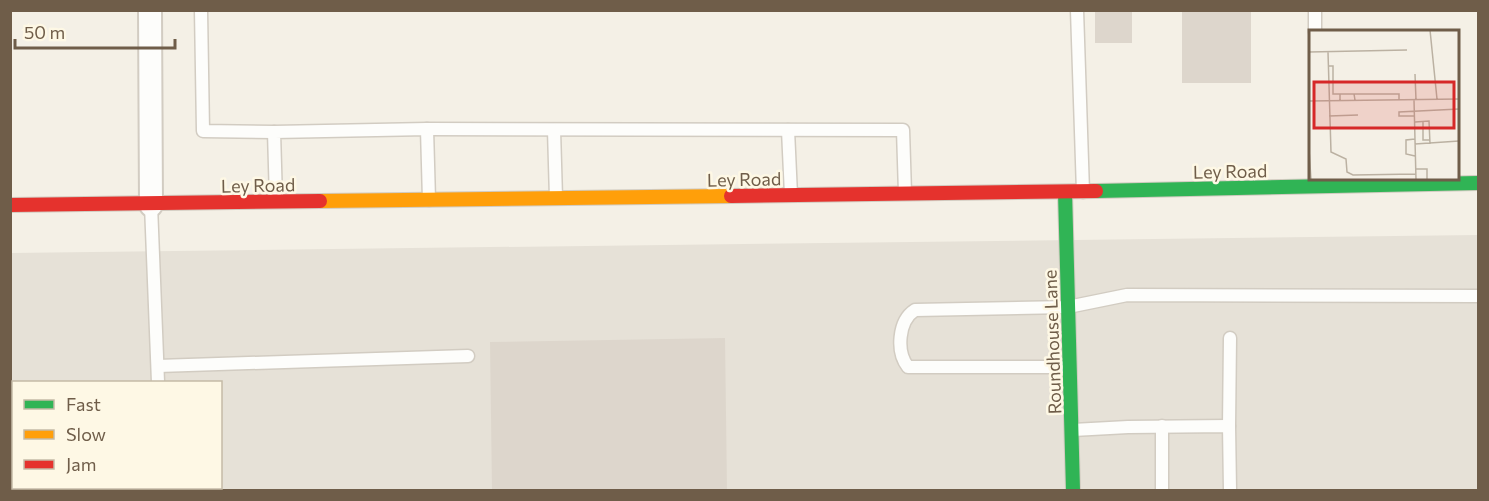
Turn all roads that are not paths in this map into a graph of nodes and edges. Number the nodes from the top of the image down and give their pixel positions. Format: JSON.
{"nodes":[{"id":1,"x":150,"y":10,"type":"edge"},
{"id":2,"x":201,"y":10,"type":"edge"},
{"id":3,"x":1077,"y":10,"type":"edge"},
{"id":4,"x":1315,"y":10,"type":"edge"},
{"id":5,"x":1315,"y":30,"type":"edge"},
{"id":6,"x":427,"y":129,"type":"junction"},
{"id":7,"x":554,"y":130,"type":"junction"},
{"id":8,"x":788,"y":130,"type":"junction"},
{"id":9,"x":274,"y":132,"type":"junction"},
{"id":10,"x":1315,"y":183,"type":"edge"},
{"id":11,"x":1479,"y":183,"type":"edge"},
{"id":12,"x":1065,"y":192,"type":"junction"},
{"id":13,"x":1083,"y":192,"type":"junction"},
{"id":14,"x":905,"y":194,"type":"junction"},
{"id":15,"x":791,"y":196,"type":"junction"},
{"id":16,"x":556,"y":200,"type":"junction"},
{"id":17,"x":429,"y":201,"type":"junction"},
{"id":18,"x":276,"y":203,"type":"junction"},
{"id":19,"x":10,"y":205,"type":"edge"},
{"id":20,"x":151,"y":205,"type":"junction"},
{"id":21,"x":1479,"y":296,"type":"edge"},
{"id":22,"x":1068,"y":308,"type":"junction"},
{"id":23,"x":1230,"y":338,"type":"dead end"},
{"id":24,"x":468,"y":356,"type":"dead end"},
{"id":25,"x":158,"y":366,"type":"junction"},
{"id":26,"x":1070,"y":367,"type":"junction"},
{"id":27,"x":158,"y":381,"type":"edge"},
{"id":28,"x":1162,"y":426,"type":"junction"},
{"id":29,"x":1229,"y":426,"type":"junction"},
{"id":30,"x":1072,"y":430,"type":"junction"},
{"id":31,"x":1073,"y":490,"type":"edge"},
{"id":32,"x":1162,"y":490,"type":"edge"},
{"id":33,"x":1230,"y":490,"type":"edge"}],
"edges":[{"from":1,"to":20,"type":"street"},
{"from":2,"to":9,"type":"lane"},
{"from":3,"to":13,"type":"lane"},
{"from":4,"to":5,"type":"lane"},
{"from":6,"to":7,"type":"lane"},
{"from":6,"to":9,"type":"lane"},
{"from":6,"to":17,"type":"lane"},
{"from":7,"to":8,"type":"lane"},
{"from":7,"to":16,"type":"lane"},
{"from":8,"to":14,"type":"lane"},
{"from":8,"to":15,"type":"lane"},
{"from":9,"to":18,"type":"lane"},
{"from":10,"to":11,"type":"main road","name":"Ley Road"},
{"from":10,"to":13,"type":"main road","name":"Ley Road"},
{"from":12,"to":13,"type":"main road","name":"Ley Road"},
{"from":12,"to":14,"type":"main road","name":"Ley Road"},
{"from":12,"to":22,"type":"main road","name":"Roundhouse Lane"},
{"from":14,"to":15,"type":"main road","name":"Ley Road"},
{"from":15,"to":16,"type":"main road","name":"Ley Road"},
{"from":16,"to":17,"type":"main road","name":"Ley Road"},
{"from":17,"to":18,"type":"main road","name":"Ley Road"},
{"from":18,"to":20,"type":"main road","name":"Ley Road"},
{"from":19,"to":20,"type":"main road","name":"Ley Road"},
{"from":20,"to":25,"type":"lane"},
{"from":21,"to":22,"type":"lane"},
{"from":22,"to":26,"type":"main road","name":"Roundhouse Lane"},
{"from":22,"to":26,"type":"lane"},
{"from":23,"to":29,"type":"lane"},
{"from":24,"to":25,"type":"lane"},
{"from":25,"to":27,"type":"lane"},
{"from":26,"to":30,"type":"main road","name":"Roundhouse Lane"},
{"from":28,"to":29,"type":"lane"},
{"from":28,"to":30,"type":"lane"},
{"from":28,"to":32,"type":"lane"},
{"from":29,"to":33,"type":"lane"},
{"from":30,"to":31,"type":"main road","name":"Roundhouse Lane"}]}
